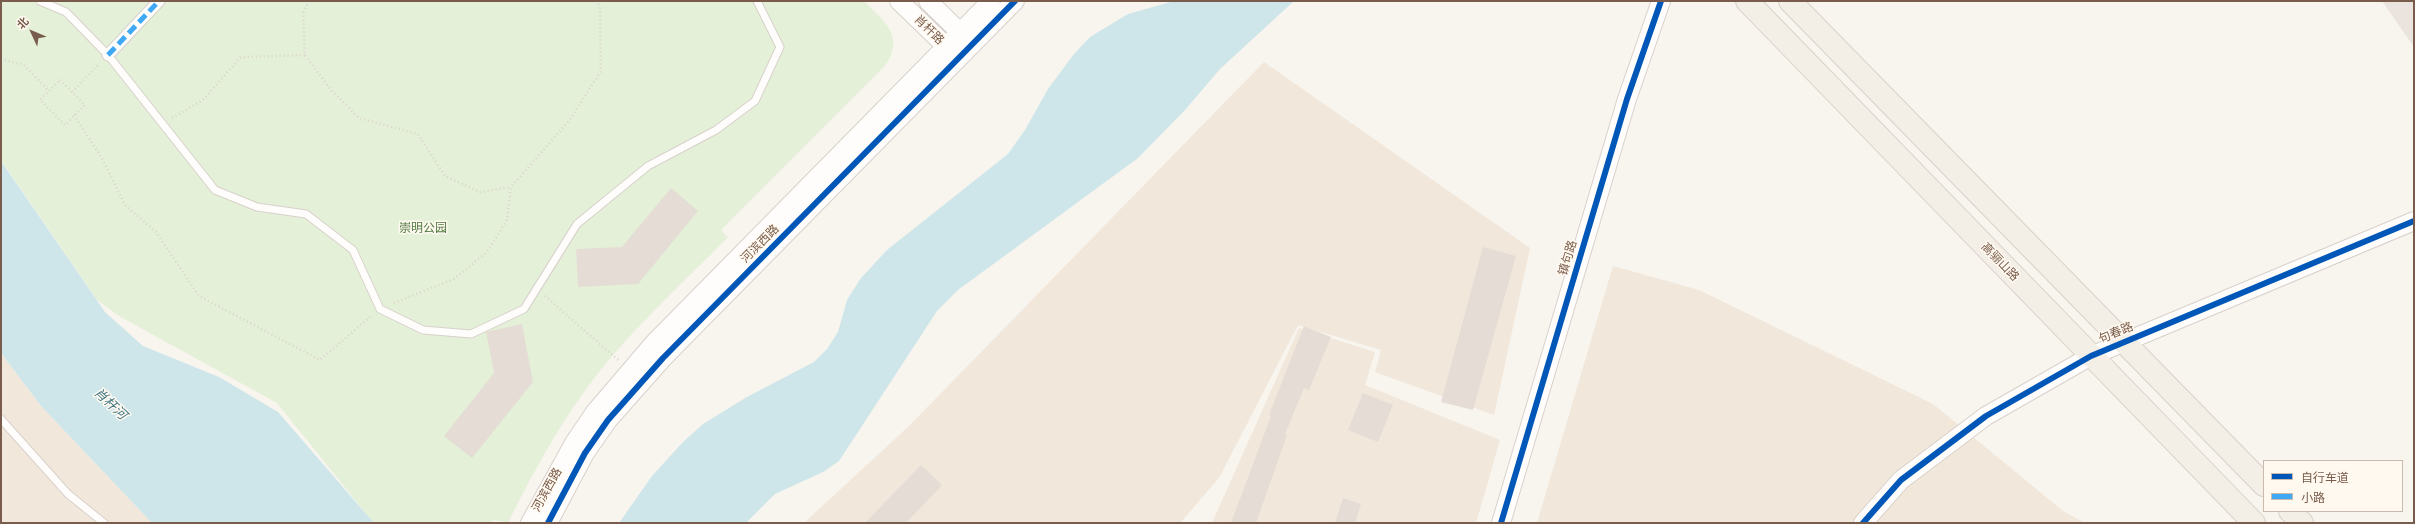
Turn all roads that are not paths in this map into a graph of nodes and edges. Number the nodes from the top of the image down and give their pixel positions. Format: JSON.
{"nodes":[{"id":1,"x":40,"y":1,"type":"edge"},
{"id":2,"x":159,"y":1,"type":"edge"},
{"id":3,"x":757,"y":1,"type":"edge"},
{"id":4,"x":899,"y":1,"type":"edge"},
{"id":5,"x":928,"y":1,"type":"edge"},
{"id":6,"x":990,"y":1,"type":"edge"},
{"id":7,"x":1015,"y":1,"type":"edge"},
{"id":8,"x":1661,"y":1,"type":"edge"},
{"id":9,"x":1747,"y":1,"type":"edge"},
{"id":10,"x":1790,"y":1,"type":"edge"},
{"id":11,"x":960,"y":31,"type":"junction"},
{"id":12,"x":973,"y":44,"type":"junction"},
{"id":13,"x":945,"y":45,"type":"junction"},
{"id":14,"x":108,"y":55,"type":"junction"},
{"id":15,"x":959,"y":58,"type":"junction"},
{"id":16,"x":2414,"y":221,"type":"edge"},
{"id":17,"x":2124,"y":341,"type":"junction"},
{"id":18,"x":2091,"y":356,"type":"junction"},
{"id":19,"x":1,"y":419,"type":"edge"},
{"id":20,"x":2263,"y":483,"type":"edge"},
{"id":21,"x":2291,"y":512,"type":"edge"},
{"id":22,"x":104,"y":523,"type":"edge"},
{"id":23,"x":530,"y":523,"type":"edge"},
{"id":24,"x":548,"y":523,"type":"edge"},
{"id":25,"x":1501,"y":523,"type":"edge"},
{"id":26,"x":1862,"y":523,"type":"edge"},
{"id":27,"x":2254,"y":523,"type":"edge"},
{"id":28,"x":2302,"y":523,"type":"edge"}],
"edges":[{"from":1,"to":14,"type":"lane"},
{"from":2,"to":14,"type":"street"},
{"from":3,"to":14,"type":"lane"},
{"from":4,"to":13,"type":"street","name":"肖杆路"},
{"from":5,"to":11,"type":"street","name":"肖杆路"},
{"from":6,"to":11,"type":"street","name":"河滨西路"},
{"from":7,"to":12,"type":"street","name":"河滨西路"},
{"from":8,"to":25,"type":"street","name":"镇句路"},
{"from":9,"to":18,"type":"main road","name":"高骊山路"},
{"from":10,"to":17,"type":"main road"},
{"from":11,"to":12,"type":"street","name":"肖杆路"},
{"from":11,"to":13,"type":"street","name":"河滨西路"},
{"from":12,"to":15,"type":"street","name":"河滨西路"},
{"from":13,"to":15,"type":"street","name":"肖杆路"},
{"from":13,"to":23,"type":"street","name":"河滨西路"},
{"from":15,"to":24,"type":"street","name":"河滨西路"},
{"from":16,"to":17,"type":"street","name":"句春路"},
{"from":17,"to":18,"type":"street","name":"句春路"},
{"from":17,"to":20,"type":"main road"},
{"from":18,"to":26,"type":"street","name":"句春路"},
{"from":18,"to":27,"type":"main road","name":"高骊山路"},
{"from":19,"to":22,"type":"lane"},
{"from":21,"to":28,"type":"main road"}]}
